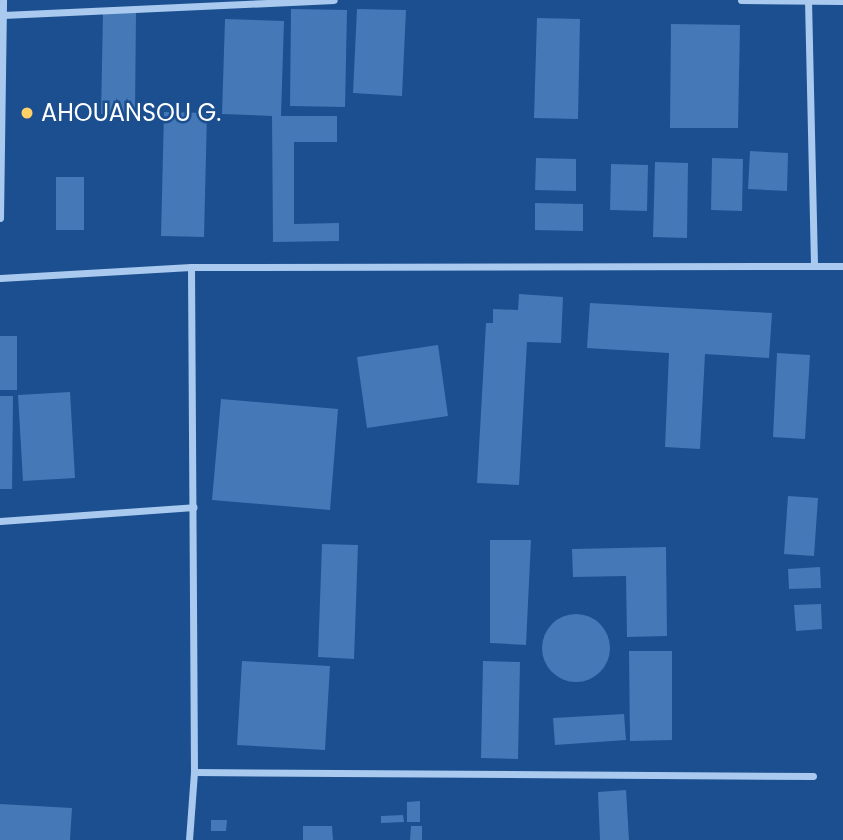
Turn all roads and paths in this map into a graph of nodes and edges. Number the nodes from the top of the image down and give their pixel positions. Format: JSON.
{"nodes":[{"id":1,"x":4,"y":0,"type":"edge"},
{"id":2,"x":334,"y":0,"type":"edge"},
{"id":3,"x":741,"y":0,"type":"edge"},
{"id":4,"x":808,"y":0,"type":"edge"},
{"id":5,"x":843,"y":1,"type":"edge"},
{"id":6,"x":4,"y":15,"type":"junction"},
{"id":7,"x":0,"y":218,"type":"edge"},
{"id":8,"x":814,"y":265,"type":"junction"},
{"id":9,"x":843,"y":266,"type":"edge"},
{"id":10,"x":191,"y":267,"type":"junction"},
{"id":11,"x":0,"y":278,"type":"edge"},
{"id":12,"x":193,"y":507,"type":"junction"},
{"id":13,"x":0,"y":521,"type":"edge"},
{"id":14,"x":194,"y":772,"type":"junction"},
{"id":15,"x":813,"y":776,"type":"dead end"},
{"id":16,"x":189,"y":840,"type":"edge"}],
"edges":[{"from":1,"to":6,"type":"street"},
{"from":2,"to":6,"type":"street"},
{"from":3,"to":4,"type":"street"},
{"from":4,"to":5,"type":"street"},
{"from":4,"to":8,"type":"street"},
{"from":6,"to":7,"type":"street"},
{"from":8,"to":9,"type":"street"},
{"from":8,"to":10,"type":"street"},
{"from":10,"to":11,"type":"street"},
{"from":10,"to":12,"type":"street"},
{"from":12,"to":13,"type":"street"},
{"from":12,"to":14,"type":"street"},
{"from":14,"to":15,"type":"street"},
{"from":14,"to":16,"type":"street"}]}
